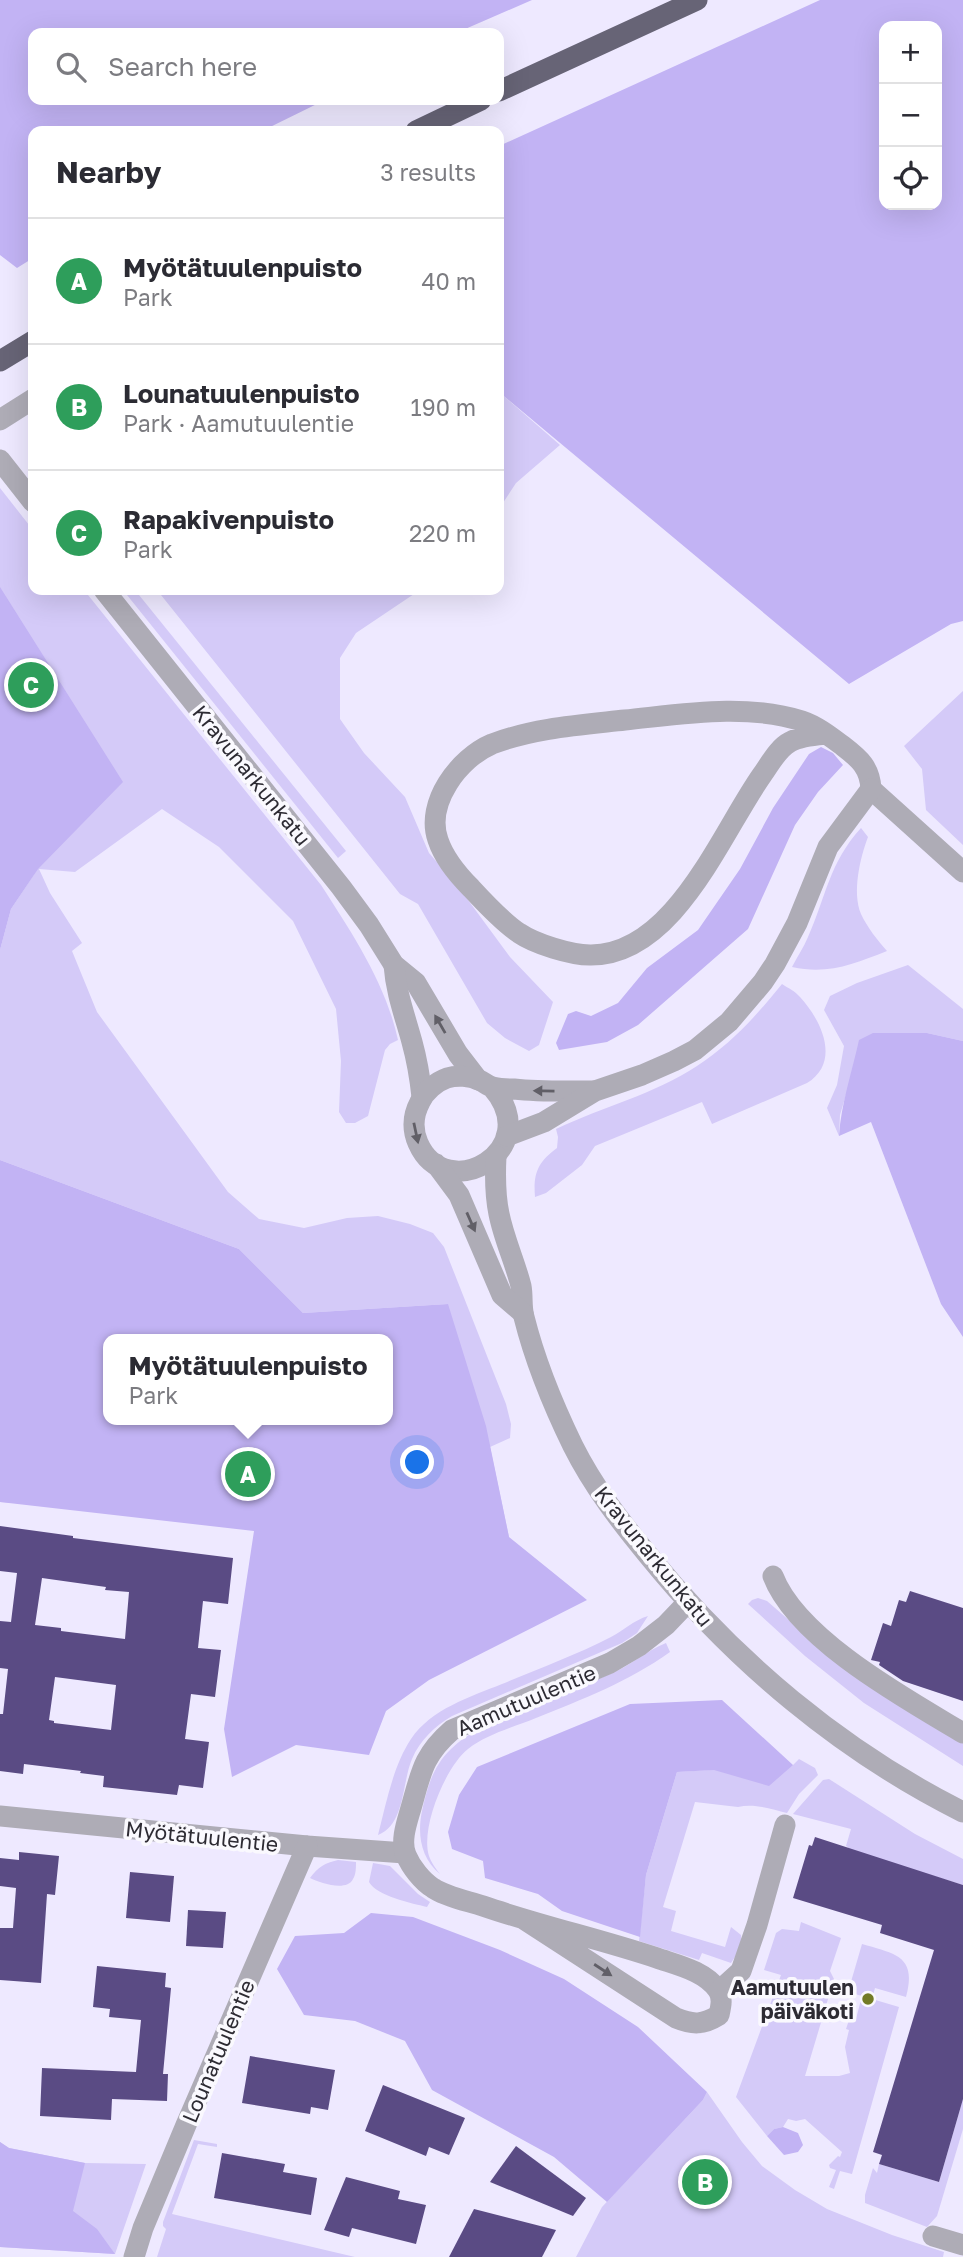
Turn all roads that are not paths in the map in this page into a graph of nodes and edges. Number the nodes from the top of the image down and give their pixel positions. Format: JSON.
{"nodes":[{"id":1,"x":697,"y":0,"type":"edge"},
{"id":2,"x":504,"y":89,"type":"edge"},
{"id":3,"x":470,"y":105,"type":"edge"},
{"id":4,"x":426,"y":126,"type":"edge"},
{"id":5,"x":28,"y":344,"type":"edge"},
{"id":6,"x":0,"y":361,"type":"edge"},
{"id":7,"x":28,"y":402,"type":"edge"},
{"id":8,"x":0,"y":420,"type":"edge"},
{"id":9,"x":0,"y":460,"type":"edge"},
{"id":10,"x":28,"y":496,"type":"edge"},
{"id":11,"x":108,"y":595,"type":"edge"},
{"id":12,"x":826,"y":734,"type":"junction"},
{"id":13,"x":871,"y":789,"type":"junction"},
{"id":14,"x":963,"y":872,"type":"edge"},
{"id":15,"x":394,"y":965,"type":"junction"},
{"id":16,"x":485,"y":1083,"type":"junction"},
{"id":17,"x":596,"y":1091,"type":"junction"},
{"id":18,"x":422,"y":1097,"type":"junction"},
{"id":19,"x":507,"y":1136,"type":"junction"},
{"id":20,"x":496,"y":1156,"type":"junction"},
{"id":21,"x":436,"y":1164,"type":"junction"},
{"id":22,"x":523,"y":1314,"type":"junction"},
{"id":23,"x":772,"y":1576,"type":"dead end"},
{"id":24,"x":687,"y":1603,"type":"junction"},
{"id":25,"x":963,"y":1733,"type":"edge"},
{"id":26,"x":963,"y":1812,"type":"edge"},
{"id":27,"x":0,"y":1816,"type":"edge"},
{"id":28,"x":785,"y":1825,"type":"dead end"},
{"id":29,"x":307,"y":1846,"type":"junction"},
{"id":30,"x":405,"y":1853,"type":"junction"},
{"id":31,"x":525,"y":1920,"type":"junction"},
{"id":32,"x":719,"y":1991,"type":"junction"},
{"id":33,"x":933,"y":2236,"type":"dead end"},
{"id":34,"x":963,"y":2245,"type":"edge"},
{"id":35,"x":134,"y":2257,"type":"edge"}],
"edges":[{"from":1,"to":2,"type":"highway"},
{"from":3,"to":4,"type":"highway"},
{"from":5,"to":6,"type":"highway"},
{"from":7,"to":8,"type":"street"},
{"from":9,"to":10,"type":"street"},
{"from":11,"to":15,"type":"street","name":"Kravunarkunkatu"},
{"from":12,"to":12,"type":"street"},
{"from":12,"to":13,"type":"street"},
{"from":13,"to":14,"type":"street"},
{"from":13,"to":17,"type":"street"},
{"from":16,"to":15,"type":"street","name":"Kravunarkunkatu","one_way":true},
{"from":15,"to":18,"type":"street","name":"Kravunarkunkatu"},
{"from":17,"to":16,"type":"street","one_way":true},
{"from":16,"to":18,"type":"street"},
{"from":16,"to":19,"type":"street"},
{"from":17,"to":19,"type":"street"},
{"from":18,"to":21,"type":"street","one_way":true},
{"from":19,"to":20,"type":"street"},
{"from":20,"to":21,"type":"street"},
{"from":20,"to":22,"type":"street","name":"Kravunarkunkatu"},
{"from":21,"to":22,"type":"street","name":"Kravunarkunkatu","one_way":true},
{"from":22,"to":24,"type":"street","name":"Kravunarkunkatu"},
{"from":23,"to":25,"type":"street"},
{"from":24,"to":26,"type":"street","name":"Kravunarkunkatu"},
{"from":24,"to":30,"type":"street","name":"Aamutuulentie"},
{"from":27,"to":29,"type":"street","name":"Myötätuulentie"},
{"from":28,"to":32,"type":"street"},
{"from":29,"to":30,"type":"street","name":"Myötätuulentie"},
{"from":29,"to":35,"type":"street","name":"Lounatuulentie"},
{"from":30,"to":31,"type":"street"},
{"from":31,"to":32,"type":"street"},
{"from":31,"to":32,"type":"street","one_way":true},
{"from":33,"to":34,"type":"street"}]}
